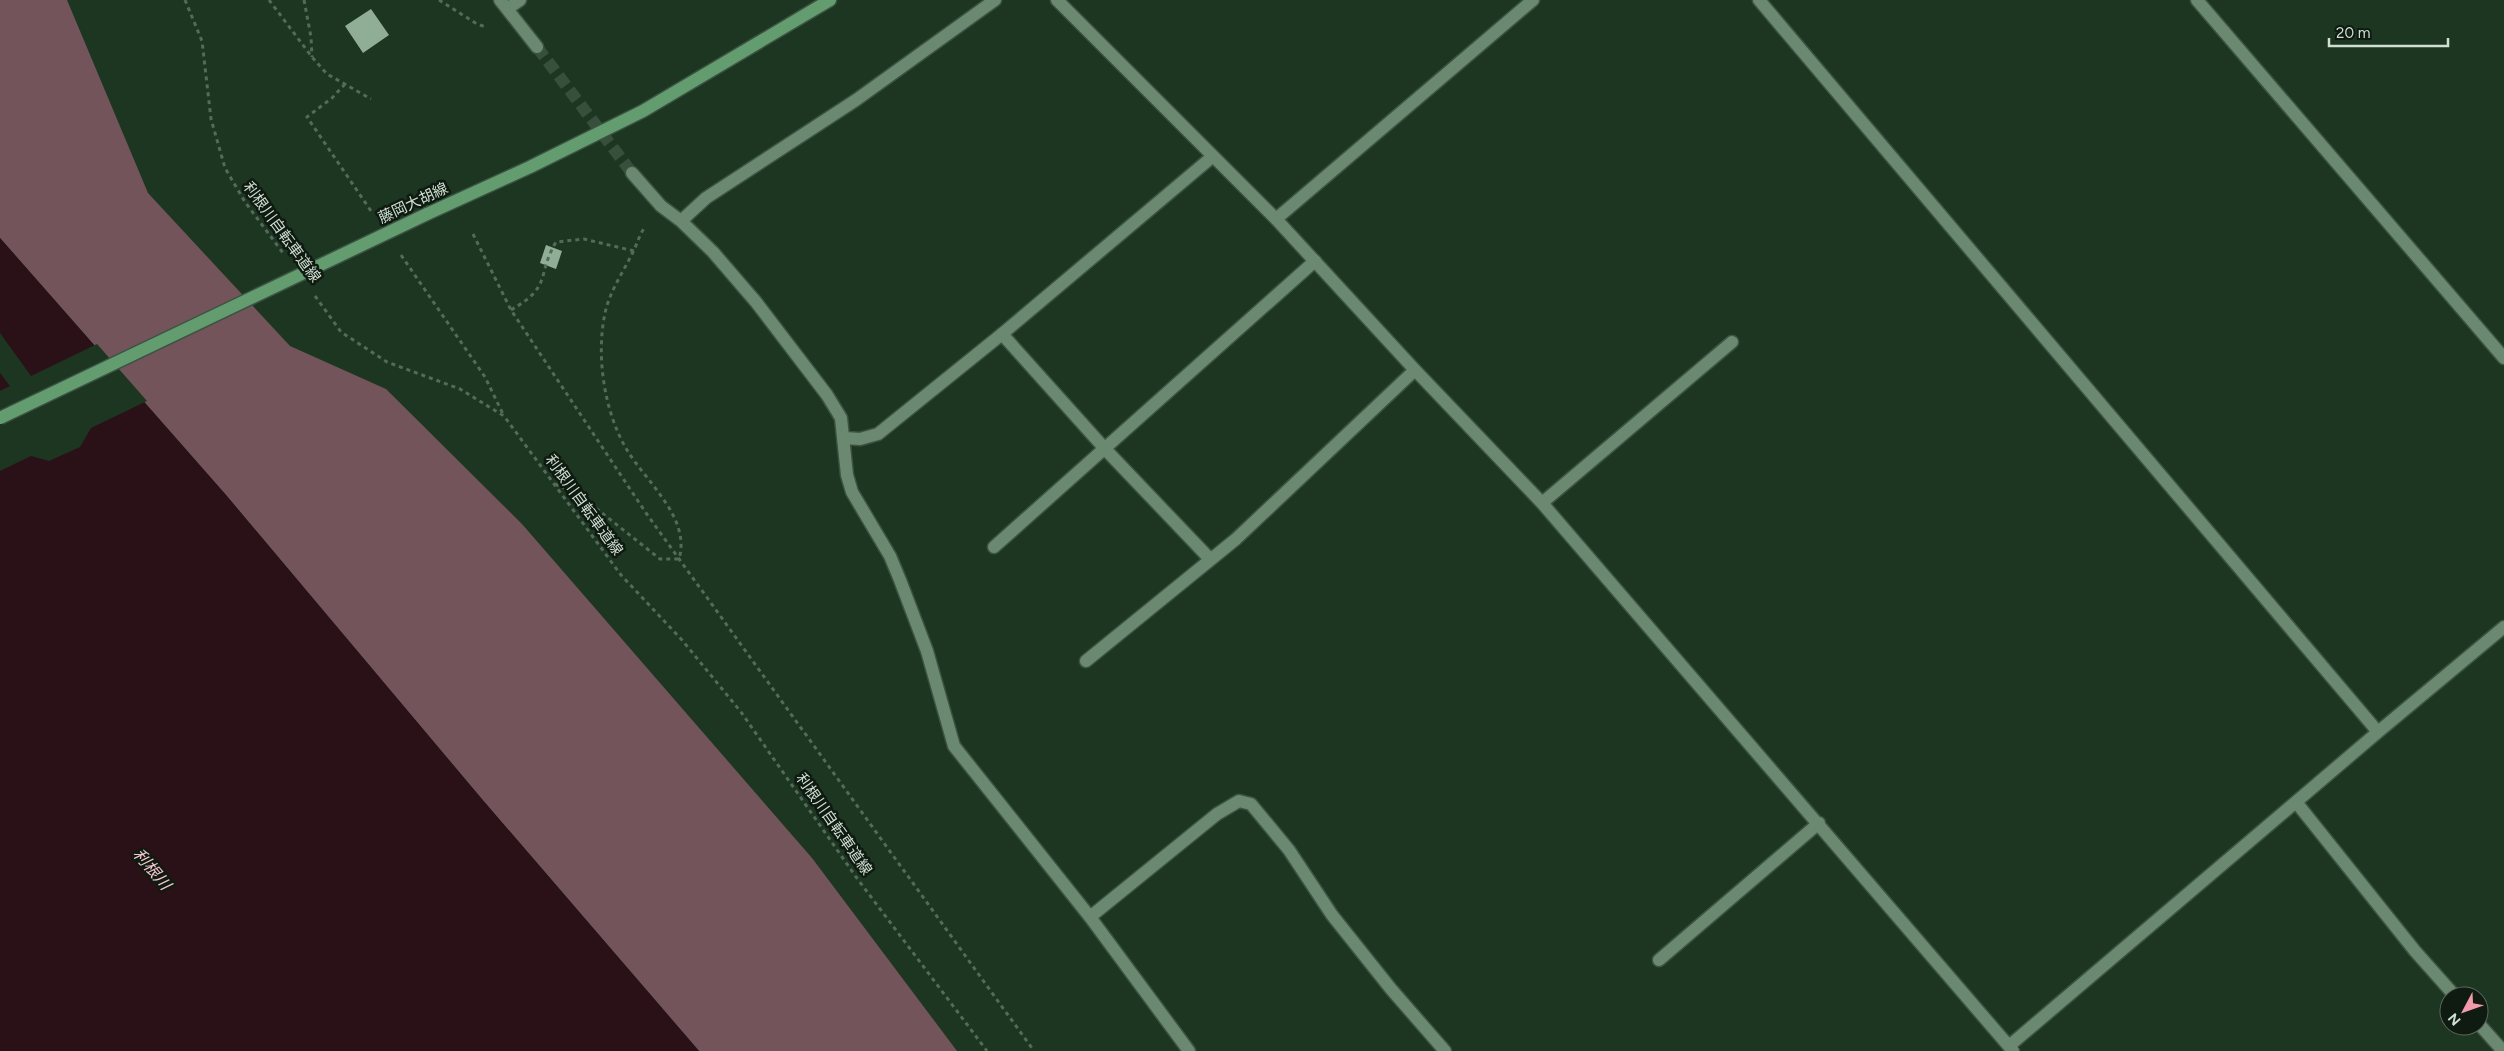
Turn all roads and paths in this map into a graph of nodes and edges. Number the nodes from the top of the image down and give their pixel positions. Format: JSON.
{"nodes":[{"id":1,"x":185,"y":0,"type":"edge"},
{"id":2,"x":269,"y":0,"type":"edge"},
{"id":3,"x":304,"y":0,"type":"edge"},
{"id":4,"x":439,"y":0,"type":"edge"},
{"id":5,"x":520,"y":0,"type":"edge"},
{"id":6,"x":830,"y":0,"type":"edge"},
{"id":7,"x":995,"y":0,"type":"edge"},
{"id":8,"x":1057,"y":0,"type":"edge"},
{"id":9,"x":1533,"y":0,"type":"edge"},
{"id":10,"x":1759,"y":0,"type":"edge"},
{"id":11,"x":2197,"y":0,"type":"edge"},
{"id":12,"x":504,"y":4,"type":"edge"},
{"id":13,"x":476,"y":24,"type":"dead end"},
{"id":14,"x":537,"y":46,"type":"tunnel mouth"},
{"id":15,"x":312,"y":57,"type":"junction"},
{"id":16,"x":345,"y":84,"type":"junction"},
{"id":17,"x":371,"y":99,"type":"dead end"},
{"id":18,"x":1212,"y":157,"type":"junction"},
{"id":19,"x":632,"y":174,"type":"tunnel mouth"},
{"id":20,"x":374,"y":215,"type":"dead end"},
{"id":21,"x":1276,"y":219,"type":"junction"},
{"id":22,"x":681,"y":221,"type":"junction"},
{"id":23,"x":643,"y":229,"type":"dead end"},
{"id":24,"x":473,"y":234,"type":"dead end"},
{"id":25,"x":396,"y":247,"type":"dead end"},
{"id":26,"x":634,"y":251,"type":"junction"},
{"id":27,"x":284,"y":256,"type":"dead end"},
{"id":28,"x":1315,"y":261,"type":"junction"},
{"id":29,"x":312,"y":294,"type":"dead end"},
{"id":30,"x":511,"y":310,"type":"junction"},
{"id":31,"x":1002,"y":334,"type":"junction"},
{"id":32,"x":1732,"y":342,"type":"dead end"},
{"id":33,"x":2504,"y":358,"type":"edge"},
{"id":34,"x":1415,"y":370,"type":"junction"},
{"id":35,"x":504,"y":416,"type":"junction"},
{"id":36,"x":0,"y":418,"type":"edge"},
{"id":37,"x":844,"y":438,"type":"junction"},
{"id":38,"x":1106,"y":450,"type":"junction"},
{"id":39,"x":554,"y":484,"type":"junction"},
{"id":40,"x":1542,"y":503,"type":"junction"},
{"id":41,"x":994,"y":547,"type":"dead end"},
{"id":42,"x":679,"y":559,"type":"junction"},
{"id":43,"x":1210,"y":559,"type":"junction"},
{"id":44,"x":2504,"y":627,"type":"edge"},
{"id":45,"x":1086,"y":661,"type":"dead end"},
{"id":46,"x":2378,"y":732,"type":"junction"},
{"id":47,"x":2296,"y":802,"type":"junction"},
{"id":48,"x":1819,"y":823,"type":"junction"},
{"id":49,"x":1090,"y":917,"type":"junction"},
{"id":50,"x":1659,"y":960,"type":"dead end"},
{"id":51,"x":2445,"y":986,"type":"edge"},
{"id":52,"x":2489,"y":1035,"type":"edge"},
{"id":53,"x":2011,"y":1049,"type":"edge"},
{"id":54,"x":987,"y":1051,"type":"edge"},
{"id":55,"x":1034,"y":1051,"type":"edge"},
{"id":56,"x":1189,"y":1051,"type":"edge"},
{"id":57,"x":1445,"y":1051,"type":"edge"},
{"id":58,"x":2503,"y":1051,"type":"edge"}],
"edges":[{"from":1,"to":27,"type":"path","name":"利根川自転車道線"},
{"from":2,"to":15,"type":"path"},
{"from":3,"to":15,"type":"path"},
{"from":4,"to":13,"type":"path"},
{"from":5,"to":12,"type":"street"},
{"from":6,"to":36,"type":"main road","name":"藤岡大胡線","bridge":true},
{"from":7,"to":22,"type":"street"},
{"from":8,"to":18,"type":"street"},
{"from":9,"to":21,"type":"street"},
{"from":10,"to":46,"type":"street"},
{"from":11,"to":33,"type":"street"},
{"from":12,"to":14,"type":"street"},
{"from":15,"to":16,"type":"path"},
{"from":16,"to":17,"type":"path"},
{"from":16,"to":20,"type":"path"},
{"from":18,"to":21,"type":"street"},
{"from":18,"to":31,"type":"street"},
{"from":19,"to":22,"type":"street"},
{"from":21,"to":28,"type":"street"},
{"from":22,"to":37,"type":"street"},
{"from":23,"to":26,"type":"path"},
{"from":24,"to":30,"type":"path"},
{"from":25,"to":35,"type":"path"},
{"from":26,"to":30,"type":"path"},
{"from":26,"to":42,"type":"path"},
{"from":28,"to":34,"type":"street"},
{"from":28,"to":38,"type":"street"},
{"from":29,"to":35,"type":"path","name":"利根川自転車道線"},
{"from":30,"to":42,"type":"path"},
{"from":31,"to":37,"type":"street"},
{"from":31,"to":38,"type":"street"},
{"from":32,"to":40,"type":"street"},
{"from":34,"to":40,"type":"street"},
{"from":34,"to":43,"type":"street"},
{"from":35,"to":39,"type":"path","name":"利根川自転車道線"},
{"from":37,"to":49,"type":"street"},
{"from":38,"to":41,"type":"street"},
{"from":38,"to":43,"type":"street"},
{"from":39,"to":42,"type":"path"},
{"from":39,"to":54,"type":"path","name":"利根川自転車道線"},
{"from":40,"to":48,"type":"street"},
{"from":42,"to":55,"type":"path"},
{"from":43,"to":45,"type":"street"},
{"from":44,"to":46,"type":"street"},
{"from":46,"to":47,"type":"street"},
{"from":47,"to":51,"type":"street"},
{"from":47,"to":53,"type":"street"},
{"from":48,"to":50,"type":"street"},
{"from":48,"to":53,"type":"street"},
{"from":49,"to":56,"type":"street"},
{"from":49,"to":57,"type":"street"},
{"from":52,"to":58,"type":"street"}]}
